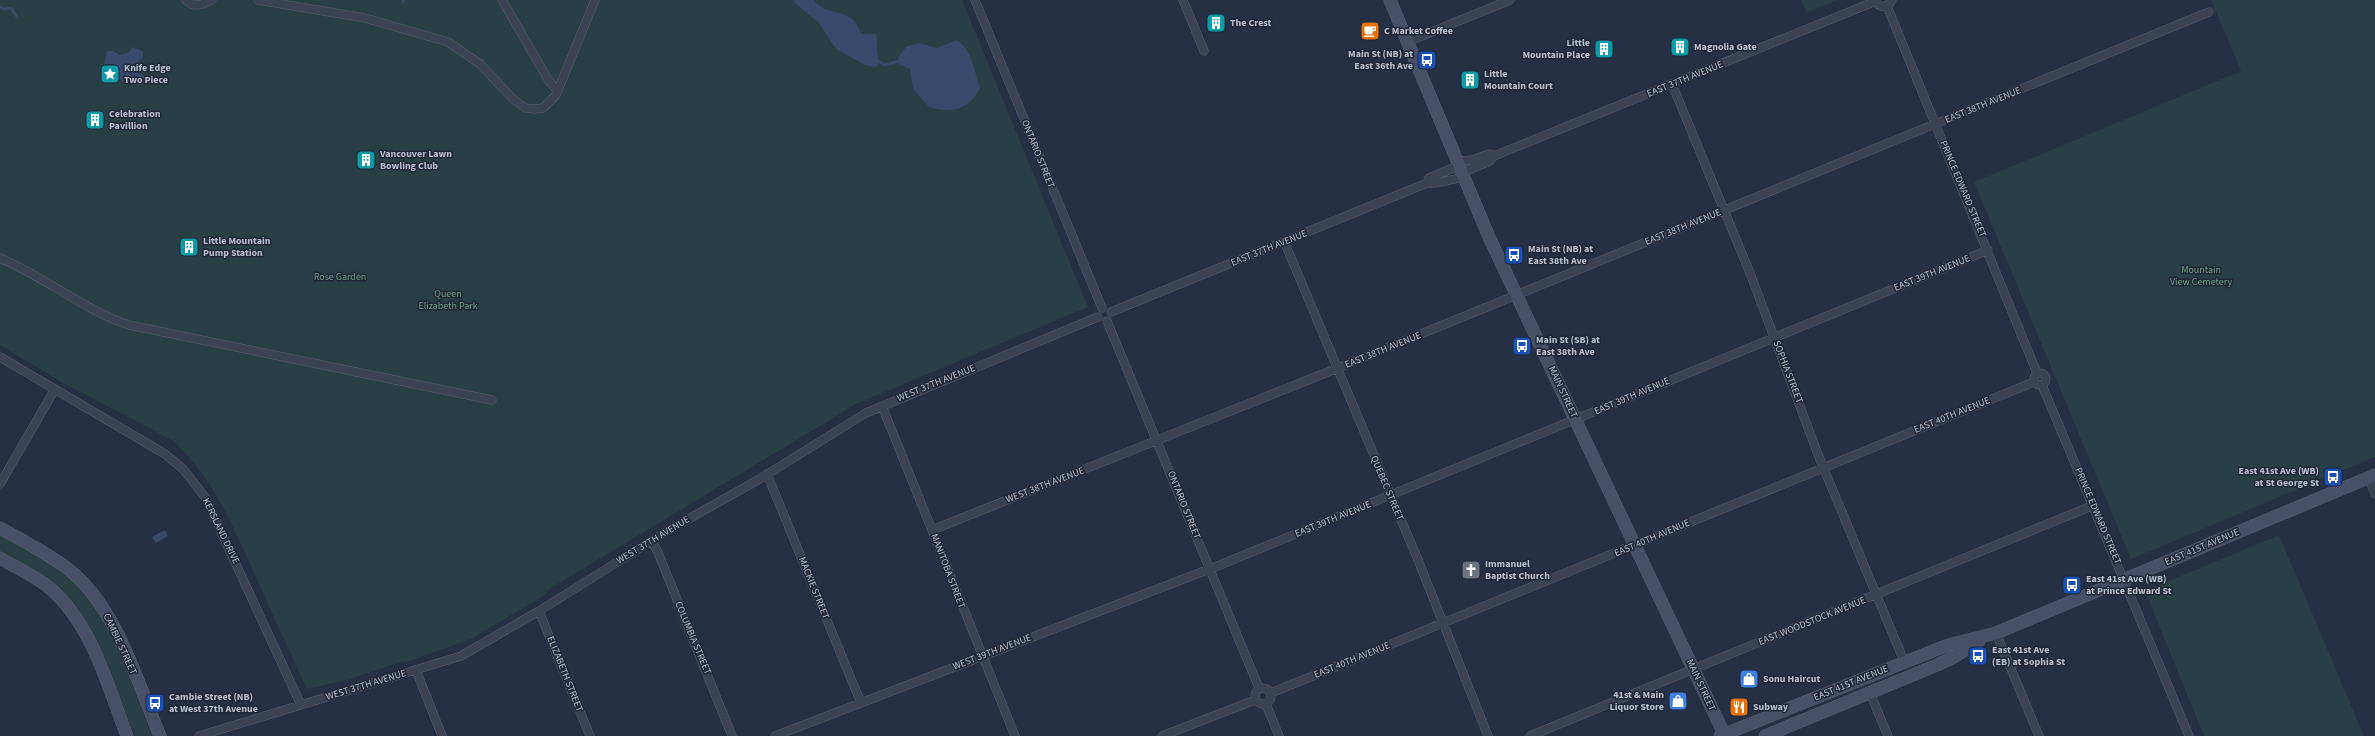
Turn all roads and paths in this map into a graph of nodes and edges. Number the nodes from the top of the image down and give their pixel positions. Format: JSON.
{"nodes":[{"id":1,"x":186,"y":0,"type":"edge"},
{"id":2,"x":212,"y":0,"type":"edge"},
{"id":3,"x":258,"y":0,"type":"edge"},
{"id":4,"x":502,"y":0,"type":"edge"},
{"id":5,"x":596,"y":0,"type":"edge"},
{"id":6,"x":975,"y":0,"type":"edge"},
{"id":7,"x":1184,"y":0,"type":"edge"},
{"id":8,"x":1390,"y":0,"type":"edge"},
{"id":9,"x":1510,"y":0,"type":"edge"},
{"id":10,"x":1875,"y":1,"type":"edge"},
{"id":11,"x":1890,"y":3,"type":"edge"},
{"id":12,"x":2209,"y":12,"type":"dead end"},
{"id":13,"x":1407,"y":42,"type":"junction"},
{"id":14,"x":1204,"y":51,"type":"dead end"},
{"id":15,"x":1672,"y":84,"type":"junction"},
{"id":16,"x":558,"y":91,"type":"junction"},
{"id":17,"x":1936,"y":124,"type":"junction"},
{"id":18,"x":1494,"y":156,"type":"junction"},
{"id":19,"x":1460,"y":170,"type":"junction"},
{"id":20,"x":1427,"y":183,"type":"junction"},
{"id":21,"x":1724,"y":210,"type":"junction"},
{"id":22,"x":1284,"y":241,"type":"junction"},
{"id":23,"x":1988,"y":250,"type":"junction"},
{"id":24,"x":0,"y":258,"type":"edge"},
{"id":25,"x":1517,"y":295,"type":"junction"},
{"id":26,"x":1102,"y":308,"type":"junction"},
{"id":27,"x":1112,"y":312,"type":"junction"},
{"id":28,"x":1098,"y":317,"type":"junction"},
{"id":29,"x":1107,"y":321,"type":"junction"},
{"id":30,"x":1775,"y":337,"type":"junction"},
{"id":31,"x":0,"y":357,"type":"edge"},
{"id":32,"x":1337,"y":368,"type":"junction"},
{"id":33,"x":2037,"y":373,"type":"junction"},
{"id":34,"x":2034,"y":382,"type":"junction"},
{"id":35,"x":2042,"y":385,"type":"junction"},
{"id":36,"x":55,"y":389,"type":"junction"},
{"id":37,"x":492,"y":400,"type":"dead end"},
{"id":38,"x":882,"y":406,"type":"junction"},
{"id":39,"x":1575,"y":419,"type":"junction"},
{"id":40,"x":1158,"y":441,"type":"junction"},
{"id":41,"x":1824,"y":467,"type":"junction"},
{"id":42,"x":767,"y":474,"type":"junction"},
{"id":43,"x":2372,"y":476,"type":"edge"},
{"id":44,"x":0,"y":484,"type":"edge"},
{"id":45,"x":2375,"y":494,"type":"edge"},
{"id":46,"x":1390,"y":496,"type":"junction"},
{"id":47,"x":2094,"y":506,"type":"junction"},
{"id":48,"x":0,"y":528,"type":"edge"},
{"id":49,"x":932,"y":530,"type":"junction"},
{"id":50,"x":651,"y":541,"type":"junction"},
{"id":51,"x":1635,"y":545,"type":"junction"},
{"id":52,"x":0,"y":558,"type":"edge"},
{"id":53,"x":1210,"y":569,"type":"junction"},
{"id":54,"x":2125,"y":579,"type":"junction"},
{"id":55,"x":1877,"y":595,"type":"junction"},
{"id":56,"x":539,"y":611,"type":"junction"},
{"id":57,"x":1442,"y":622,"type":"junction"},
{"id":58,"x":1996,"y":633,"type":"junction"},
{"id":59,"x":1984,"y":637,"type":"junction"},
{"id":60,"x":981,"y":656,"type":"junction"},
{"id":61,"x":1904,"y":661,"type":"junction"},
{"id":62,"x":1694,"y":669,"type":"junction"},
{"id":63,"x":416,"y":670,"type":"junction"},
{"id":64,"x":1259,"y":688,"type":"junction"},
{"id":65,"x":1271,"y":693,"type":"junction"},
{"id":66,"x":1870,"y":693,"type":"junction"},
{"id":67,"x":1255,"y":700,"type":"junction"},
{"id":68,"x":861,"y":703,"type":"junction"},
{"id":69,"x":1266,"y":704,"type":"junction"},
{"id":70,"x":301,"y":705,"type":"junction"},
{"id":71,"x":1723,"y":735,"type":"edge"},
{"id":72,"x":128,"y":736,"type":"edge"},
{"id":73,"x":160,"y":736,"type":"edge"},
{"id":74,"x":199,"y":736,"type":"edge"},
{"id":75,"x":442,"y":736,"type":"edge"},
{"id":76,"x":590,"y":736,"type":"edge"},
{"id":77,"x":732,"y":736,"type":"edge"},
{"id":78,"x":775,"y":736,"type":"edge"},
{"id":79,"x":1014,"y":736,"type":"edge"},
{"id":80,"x":1162,"y":736,"type":"edge"},
{"id":81,"x":1279,"y":736,"type":"edge"},
{"id":82,"x":1488,"y":736,"type":"edge"},
{"id":83,"x":1530,"y":736,"type":"edge"},
{"id":84,"x":1765,"y":736,"type":"edge"},
{"id":85,"x":1888,"y":736,"type":"edge"},
{"id":86,"x":2039,"y":736,"type":"edge"},
{"id":87,"x":2189,"y":736,"type":"edge"}],
"edges":[{"from":1,"to":2,"type":"street"},
{"from":3,"to":16,"type":"street"},
{"from":4,"to":16,"type":"street"},
{"from":5,"to":16,"type":"street"},
{"from":6,"to":26,"type":"street","name":"ONTARIO STREET"},
{"from":7,"to":14,"type":"street"},
{"from":8,"to":13,"type":"main road","name":"MAIN STREET"},
{"from":9,"to":13,"type":"street"},
{"from":10,"to":11,"type":"street"},
{"from":10,"to":15,"type":"street","name":"EAST 37TH AVENUE"},
{"from":11,"to":17,"type":"street","name":"PRINCE EDWARD STREET"},
{"from":12,"to":17,"type":"street","name":"EAST 38TH AVENUE"},
{"from":13,"to":19,"type":"main road","name":"MAIN STREET"},
{"from":15,"to":18,"type":"street","name":"EAST 37TH AVENUE"},
{"from":15,"to":21,"type":"street","name":"SOPHIA STREET"},
{"from":17,"to":21,"type":"street","name":"EAST 38TH AVENUE"},
{"from":17,"to":23,"type":"street","name":"PRINCE EDWARD STREET"},
{"from":18,"to":19,"type":"street","name":"EAST 37TH AVENUE"},
{"from":18,"to":19,"type":"street","name":"EAST 37TH AVENUE"},
{"from":19,"to":20,"type":"street","name":"EAST 37TH AVENUE"},
{"from":19,"to":20,"type":"street","name":"EAST 37TH AVENUE"},
{"from":19,"to":25,"type":"main road","name":"MAIN STREET"},
{"from":20,"to":22,"type":"street","name":"EAST 37TH AVENUE"},
{"from":21,"to":25,"type":"street","name":"EAST 38TH AVENUE"},
{"from":21,"to":30,"type":"street","name":"SOPHIA STREET"},
{"from":22,"to":27,"type":"street","name":"EAST 37TH AVENUE"},
{"from":22,"to":32,"type":"street","name":"QUEBEC STREET"},
{"from":23,"to":30,"type":"street","name":"EAST 39TH AVENUE"},
{"from":23,"to":33,"type":"street","name":"PRINCE EDWARD STREET"},
{"from":24,"to":37,"type":"street"},
{"from":25,"to":32,"type":"street","name":"EAST 38TH AVENUE"},
{"from":25,"to":39,"type":"main road","name":"MAIN STREET"},
{"from":26,"to":27,"type":"street"},
{"from":26,"to":28,"type":"street"},
{"from":27,"to":29,"type":"street"},
{"from":28,"to":29,"type":"street"},
{"from":28,"to":38,"type":"street","name":"WEST 37TH AVENUE"},
{"from":29,"to":40,"type":"street","name":"ONTARIO STREET"},
{"from":30,"to":39,"type":"street","name":"EAST 39TH AVENUE"},
{"from":30,"to":41,"type":"street","name":"SOPHIA STREET"},
{"from":31,"to":36,"type":"street","name":"KERSLAND DRIVE"},
{"from":32,"to":40,"type":"street","name":"EAST 38TH AVENUE"},
{"from":32,"to":46,"type":"street","name":"QUEBEC STREET"},
{"from":33,"to":34,"type":"street"},
{"from":33,"to":35,"type":"street"},
{"from":34,"to":35,"type":"street"},
{"from":34,"to":41,"type":"street","name":"EAST 40TH AVENUE"},
{"from":35,"to":47,"type":"street","name":"PRINCE EDWARD STREET"},
{"from":36,"to":44,"type":"street"},
{"from":36,"to":70,"type":"street","name":"KERSLAND DRIVE"},
{"from":38,"to":42,"type":"street","name":"WEST 37TH AVENUE"},
{"from":38,"to":49,"type":"street","name":"MANITOBA STREET"},
{"from":39,"to":46,"type":"street","name":"EAST 39TH AVENUE"},
{"from":39,"to":51,"type":"main road","name":"MAIN STREET"},
{"from":40,"to":49,"type":"street","name":"WEST 38TH AVENUE"},
{"from":40,"to":53,"type":"street","name":"ONTARIO STREET"},
{"from":41,"to":51,"type":"street","name":"EAST 40TH AVENUE"},
{"from":41,"to":55,"type":"street","name":"SOPHIA STREET"},
{"from":42,"to":50,"type":"street","name":"WEST 37TH AVENUE"},
{"from":42,"to":68,"type":"street","name":"MACKIE STREET"},
{"from":43,"to":45,"type":"street"},
{"from":43,"to":54,"type":"main road","name":"EAST 41ST AVENUE"},
{"from":46,"to":53,"type":"street","name":"EAST 39TH AVENUE"},
{"from":46,"to":57,"type":"street","name":"QUEBEC STREET"},
{"from":47,"to":54,"type":"street","name":"PRINCE EDWARD STREET"},
{"from":47,"to":55,"type":"street","name":"EAST WOODSTOCK AVENUE"},
{"from":48,"to":73,"type":"main road","name":"CAMBIE STREET"},
{"from":49,"to":60,"type":"street","name":"MANITOBA STREET"},
{"from":50,"to":56,"type":"street","name":"WEST 37TH AVENUE"},
{"from":50,"to":77,"type":"street","name":"COLUMBIA STREET"},
{"from":51,"to":57,"type":"street","name":"EAST 40TH AVENUE"},
{"from":51,"to":62,"type":"main road","name":"MAIN STREET"},
{"from":52,"to":72,"type":"main road"},
{"from":53,"to":60,"type":"street","name":"WEST 39TH AVENUE"},
{"from":53,"to":64,"type":"street","name":"ONTARIO STREET"},
{"from":54,"to":58,"type":"main road","name":"EAST 41ST AVENUE"},
{"from":54,"to":87,"type":"street","name":"PRINCE EDWARD STREET"},
{"from":55,"to":61,"type":"street","name":"SOPHIA STREET"},
{"from":55,"to":62,"type":"street","name":"EAST WOODSTOCK AVENUE"},
{"from":56,"to":63,"type":"street","name":"WEST 37TH AVENUE"},
{"from":56,"to":76,"type":"street","name":"ELIZABETH STREET"},
{"from":57,"to":65,"type":"street","name":"EAST 40TH AVENUE"},
{"from":57,"to":82,"type":"street","name":"QUEBEC STREET"},
{"from":58,"to":59,"type":"main road","name":"EAST 41ST AVENUE"},
{"from":58,"to":86,"type":"street"},
{"from":59,"to":61,"type":"main road","name":"EAST 41ST AVENUE"},
{"from":59,"to":66,"type":"main road","name":"EAST 41ST AVENUE"},
{"from":60,"to":68,"type":"street","name":"WEST 39TH AVENUE"},
{"from":60,"to":79,"type":"street","name":"MANITOBA STREET"},
{"from":61,"to":71,"type":"main road","name":"EAST 41ST AVENUE"},
{"from":62,"to":71,"type":"main road","name":"MAIN STREET"},
{"from":62,"to":83,"type":"street","name":"EAST WOODSTOCK AVENUE"},
{"from":63,"to":70,"type":"street","name":"WEST 37TH AVENUE"},
{"from":63,"to":75,"type":"street"},
{"from":64,"to":65,"type":"street"},
{"from":64,"to":67,"type":"street"},
{"from":65,"to":69,"type":"street"},
{"from":66,"to":84,"type":"main road","name":"EAST 41ST AVENUE"},
{"from":66,"to":85,"type":"street"},
{"from":67,"to":69,"type":"street"},
{"from":67,"to":80,"type":"street"},
{"from":68,"to":78,"type":"street","name":"WEST 39TH AVENUE"},
{"from":69,"to":81,"type":"street"},
{"from":70,"to":74,"type":"street","name":"WEST 37TH AVENUE"}]}
